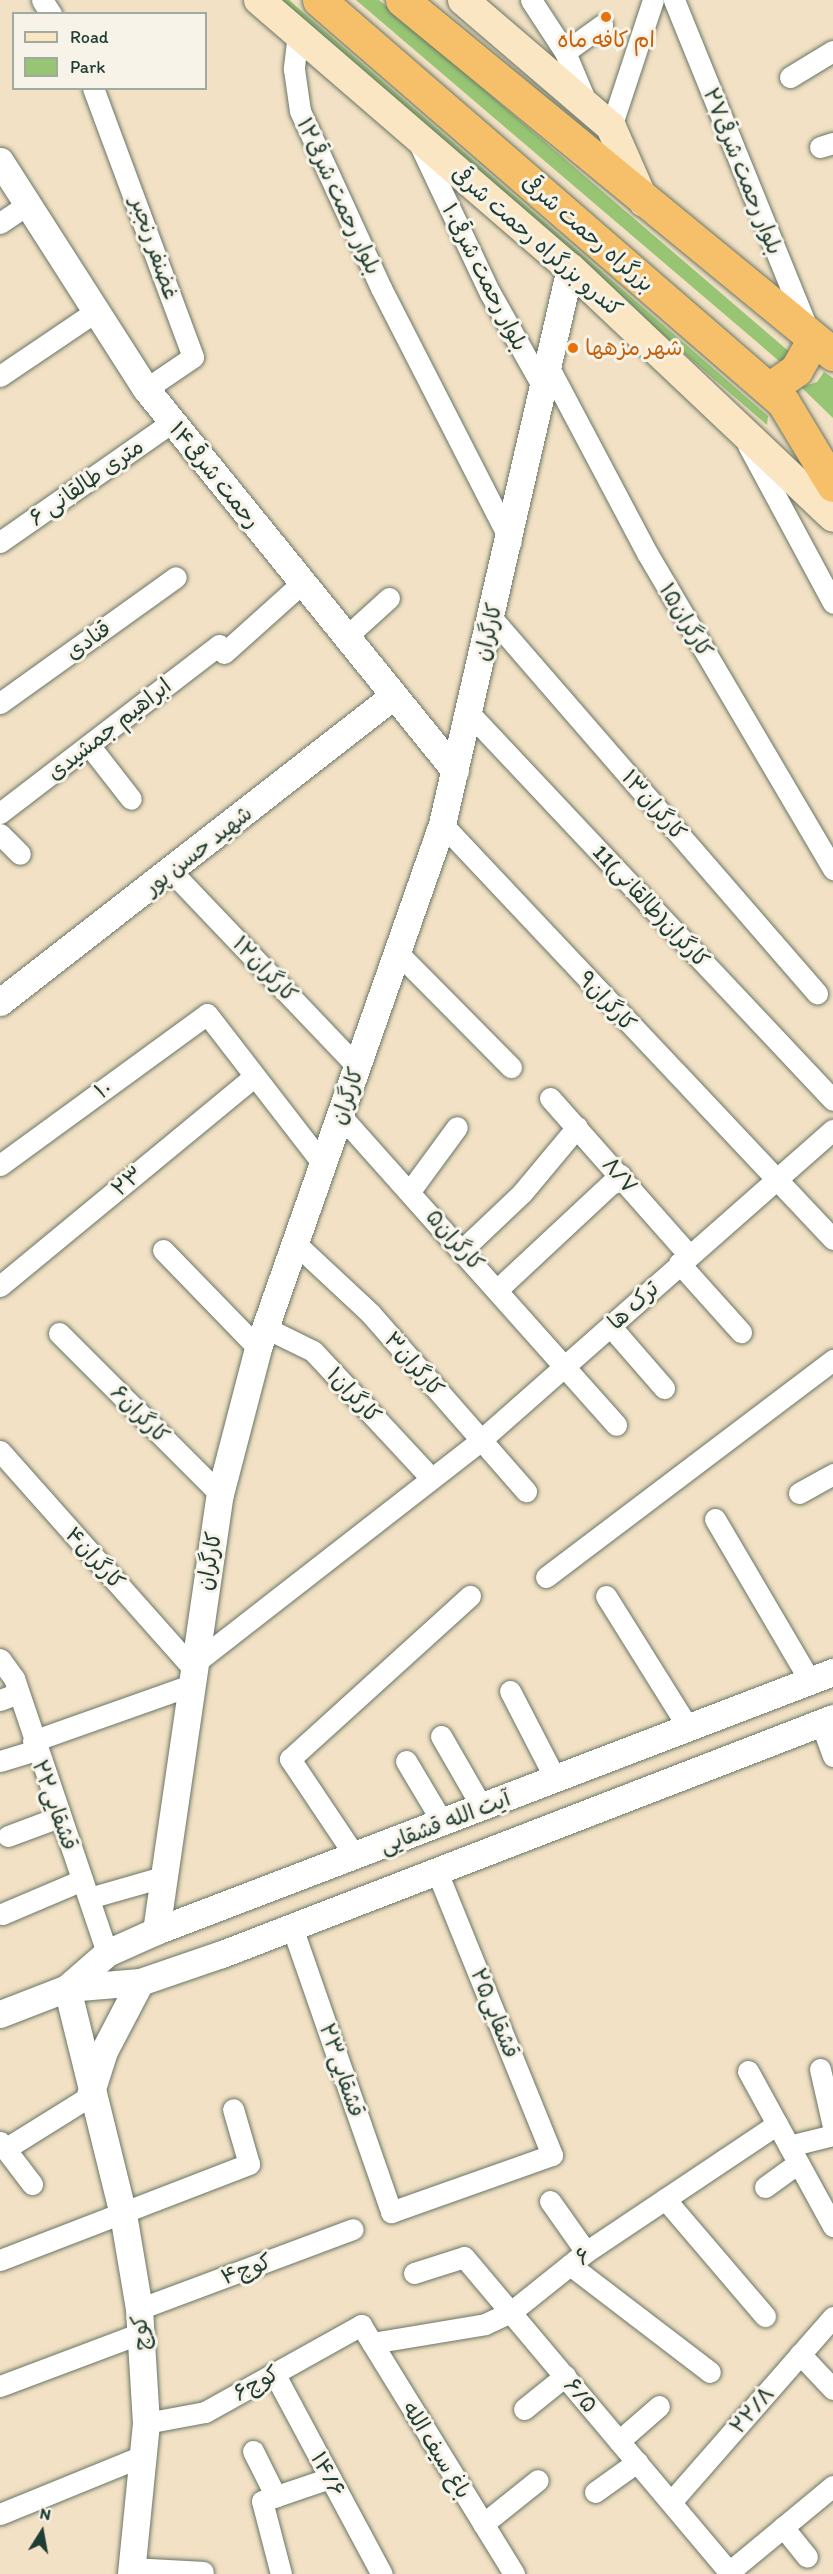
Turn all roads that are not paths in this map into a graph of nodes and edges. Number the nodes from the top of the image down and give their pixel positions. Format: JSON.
{"nodes":[{"id":1,"x":259,"y":0,"type":"edge"},
{"id":2,"x":319,"y":0,"type":"edge"},
{"id":3,"x":402,"y":0,"type":"edge"},
{"id":4,"x":463,"y":0,"type":"edge"},
{"id":5,"x":531,"y":0,"type":"edge"},
{"id":6,"x":653,"y":0,"type":"edge"},
{"id":7,"x":674,"y":0,"type":"edge"},
{"id":8,"x":602,"y":25,"type":"dead end"},
{"id":9,"x":298,"y":34,"type":"junction"},
{"id":10,"x":833,"y":51,"type":"edge"},
{"id":11,"x":564,"y":52,"type":"junction"},
{"id":12,"x":790,"y":77,"type":"dead end"},
{"id":13,"x":94,"y":90,"type":"edge"},
{"id":14,"x":588,"y":107,"type":"junction"},
{"id":15,"x":611,"y":127,"type":"junction"},
{"id":16,"x":413,"y":133,"type":"junction"},
{"id":17,"x":0,"y":161,"type":"edge"},
{"id":18,"x":644,"y":202,"type":"junction"},
{"id":19,"x":28,"y":204,"type":"junction"},
{"id":20,"x":0,"y":223,"type":"edge"},
{"id":21,"x":570,"y":268,"type":"junction"},
{"id":22,"x":95,"y":312,"type":"junction"},
{"id":23,"x":823,"y":348,"type":"edge"},
{"id":24,"x":0,"y":376,"type":"edge"},
{"id":25,"x":546,"y":376,"type":"junction"},
{"id":26,"x":146,"y":389,"type":"junction"},
{"id":27,"x":769,"y":390,"type":"junction"},
{"id":28,"x":734,"y":418,"type":"junction"},
{"id":29,"x":172,"y":423,"type":"junction"},
{"id":30,"x":833,"y":485,"type":"edge"},
{"id":31,"x":833,"y":517,"type":"edge"},
{"id":32,"x":0,"y":542,"type":"edge"},
{"id":33,"x":511,"y":542,"type":"junction"},
{"id":34,"x":176,"y":577,"type":"dead end"},
{"id":35,"x":302,"y":583,"type":"junction"},
{"id":36,"x":389,"y":598,"type":"dead end"},
{"id":37,"x":833,"y":603,"type":"edge"},
{"id":38,"x":492,"y":617,"type":"junction"},
{"id":39,"x":346,"y":637,"type":"junction"},
{"id":40,"x":394,"y":695,"type":"junction"},
{"id":41,"x":0,"y":703,"type":"edge"},
{"id":42,"x":469,"y":713,"type":"junction"},
{"id":43,"x":89,"y":745,"type":"junction"},
{"id":44,"x":455,"y":771,"type":"junction"},
{"id":45,"x":131,"y":799,"type":"dead end"},
{"id":46,"x":0,"y":813,"type":"edge"},
{"id":47,"x":442,"y":824,"type":"junction"},
{"id":48,"x":0,"y":834,"type":"edge"},
{"id":49,"x":20,"y":854,"type":"dead end"},
{"id":50,"x":833,"y":869,"type":"edge"},
{"id":51,"x":172,"y":872,"type":"junction"},
{"id":52,"x":397,"y":952,"type":"junction"},
{"id":53,"x":817,"y":993,"type":"dead end"},
{"id":54,"x":0,"y":1002,"type":"edge"},
{"id":55,"x":357,"y":1066,"type":"junction"},
{"id":56,"x":511,"y":1067,"type":"dead end"},
{"id":57,"x":255,"y":1076,"type":"junction"},
{"id":58,"x":550,"y":1098,"type":"dead end"},
{"id":59,"x":833,"y":1100,"type":"edge"},
{"id":60,"x":340,"y":1115,"type":"junction"},
{"id":61,"x":457,"y":1127,"type":"dead end"},
{"id":62,"x":577,"y":1128,"type":"junction"},
{"id":63,"x":833,"y":1130,"type":"edge"},
{"id":64,"x":0,"y":1164,"type":"edge"},
{"id":65,"x":323,"y":1164,"type":"junction"},
{"id":66,"x":620,"y":1175,"type":"junction"},
{"id":67,"x":773,"y":1179,"type":"junction"},
{"id":68,"x":410,"y":1191,"type":"junction"},
{"id":69,"x":833,"y":1239,"type":"edge"},
{"id":70,"x":295,"y":1243,"type":"junction"},
{"id":71,"x":463,"y":1249,"type":"junction"},
{"id":72,"x":163,"y":1250,"type":"dead end"},
{"id":73,"x":683,"y":1258,"type":"junction"},
{"id":74,"x":0,"y":1286,"type":"edge"},
{"id":75,"x":499,"y":1288,"type":"junction"},
{"id":76,"x":611,"y":1327,"type":"junction"},
{"id":77,"x":741,"y":1332,"type":"dead end"},
{"id":78,"x":59,"y":1333,"type":"dead end"},
{"id":79,"x":262,"y":1338,"type":"junction"},
{"id":80,"x":833,"y":1360,"type":"edge"},
{"id":81,"x":568,"y":1366,"type":"junction"},
{"id":82,"x":664,"y":1388,"type":"dead end"},
{"id":83,"x":616,"y":1425,"type":"dead end"},
{"id":84,"x":481,"y":1440,"type":"junction"},
{"id":85,"x":0,"y":1451,"type":"edge"},
{"id":86,"x":833,"y":1474,"type":"edge"},
{"id":87,"x":430,"y":1477,"type":"junction"},
{"id":88,"x":526,"y":1491,"type":"dead end"},
{"id":89,"x":799,"y":1493,"type":"dead end"},
{"id":90,"x":220,"y":1494,"type":"junction"},
{"id":91,"x":715,"y":1519,"type":"dead end"},
{"id":92,"x":546,"y":1577,"type":"dead end"},
{"id":93,"x":470,"y":1596,"type":"dead end"},
{"id":94,"x":606,"y":1596,"type":"dead end"},
{"id":95,"x":0,"y":1659,"type":"edge"},
{"id":96,"x":190,"y":1676,"type":"junction"},
{"id":97,"x":821,"y":1676,"type":"edge"},
{"id":98,"x":510,"y":1691,"type":"dead end"},
{"id":99,"x":9,"y":1697,"type":"edge"},
{"id":100,"x":827,"y":1720,"type":"edge"},
{"id":101,"x":688,"y":1727,"type":"junction"},
{"id":102,"x":441,"y":1736,"type":"dead end"},
{"id":103,"x":34,"y":1745,"type":"junction"},
{"id":104,"x":833,"y":1756,"type":"edge"},
{"id":105,"x":0,"y":1761,"type":"edge"},
{"id":106,"x":406,"y":1761,"type":"dead end"},
{"id":107,"x":556,"y":1780,"type":"junction"},
{"id":108,"x":483,"y":1809,"type":"junction"},
{"id":109,"x":59,"y":1817,"type":"junction"},
{"id":110,"x":443,"y":1823,"type":"junction"},
{"id":111,"x":8,"y":1836,"type":"dead end"},
{"id":112,"x":355,"y":1856,"type":"junction"},
{"id":113,"x":437,"y":1872,"type":"junction"},
{"id":114,"x":162,"y":1877,"type":"junction"},
{"id":115,"x":86,"y":1889,"type":"junction"},
{"id":116,"x":2,"y":1914,"type":"dead end"},
{"id":117,"x":292,"y":1927,"type":"junction"},
{"id":118,"x":156,"y":1931,"type":"junction"},
{"id":119,"x":107,"y":1953,"type":"junction"},
{"id":120,"x":140,"y":1982,"type":"junction"},
{"id":121,"x":67,"y":1988,"type":"junction"},
{"id":122,"x":3,"y":2008,"type":"edge"},
{"id":123,"x":820,"y":2069,"type":"dead end"},
{"id":124,"x":748,"y":2072,"type":"dead end"},
{"id":125,"x":90,"y":2096,"type":"junction"},
{"id":126,"x":233,"y":2109,"type":"dead end"},
{"id":127,"x":777,"y":2124,"type":"junction"},
{"id":128,"x":833,"y":2126,"type":"edge"},
{"id":129,"x":833,"y":2135,"type":"edge"},
{"id":130,"x":3,"y":2146,"type":"edge"},
{"id":131,"x":793,"y":2154,"type":"junction"},
{"id":132,"x":32,"y":2184,"type":"dead end"},
{"id":133,"x":765,"y":2187,"type":"dead end"},
{"id":134,"x":665,"y":2199,"type":"junction"},
{"id":135,"x":550,"y":2202,"type":"dead end"},
{"id":136,"x":391,"y":2212,"type":"joint"},
{"id":137,"x":123,"y":2214,"type":"junction"},
{"id":138,"x":833,"y":2226,"type":"edge"},
{"id":139,"x":353,"y":2229,"type":"dead end"},
{"id":140,"x":578,"y":2259,"type":"junction"},
{"id":141,"x":0,"y":2260,"type":"edge"},
{"id":142,"x":414,"y":2273,"type":"dead end"},
{"id":143,"x":511,"y":2312,"type":"junction"},
{"id":144,"x":765,"y":2316,"type":"dead end"},
{"id":145,"x":833,"y":2317,"type":"edge"},
{"id":146,"x":140,"y":2320,"type":"junction"},
{"id":147,"x":366,"y":2334,"type":"junction"},
{"id":148,"x":800,"y":2354,"type":"junction"},
{"id":149,"x":710,"y":2372,"type":"dead end"},
{"id":150,"x":274,"y":2373,"type":"junction"},
{"id":151,"x":565,"y":2376,"type":"junction"},
{"id":152,"x":0,"y":2386,"type":"edge"},
{"id":153,"x":833,"y":2389,"type":"edge"},
{"id":154,"x":659,"y":2406,"type":"dead end"},
{"id":155,"x":524,"y":2409,"type":"dead end"},
{"id":156,"x":146,"y":2423,"type":"junction"},
{"id":157,"x":619,"y":2441,"type":"junction"},
{"id":158,"x":253,"y":2451,"type":"dead end"},
{"id":159,"x":142,"y":2456,"type":"junction"},
{"id":160,"x":637,"y":2462,"type":"junction"},
{"id":161,"x":330,"y":2478,"type":"junction"},
{"id":162,"x":538,"y":2480,"type":"dead end"},
{"id":163,"x":833,"y":2486,"type":"edge"},
{"id":164,"x":595,"y":2492,"type":"dead end"},
{"id":165,"x":276,"y":2497,"type":"junction"},
{"id":166,"x":671,"y":2502,"type":"junction"},
{"id":167,"x":0,"y":2514,"type":"edge"},
{"id":168,"x":483,"y":2524,"type":"junction"},
{"id":169,"x":783,"y":2528,"type":"junction"},
{"id":170,"x":807,"y":2557,"type":"dead end"},
{"id":171,"x":132,"y":2571,"type":"edge"},
{"id":172,"x":203,"y":2572,"type":"dead end"},
{"id":173,"x":730,"y":2573,"type":"edge"},
{"id":174,"x":281,"y":2574,"type":"edge"},
{"id":175,"x":382,"y":2574,"type":"edge"},
{"id":176,"x":514,"y":2574,"type":"edge"}],
"edges":[{"from":1,"to":9,"type":"main road","name":"کندرو بزرگراه رحمت شرقی"},
{"from":2,"to":27,"type":"highway","name":"بزرگراه رحمت شرقی"},
{"from":3,"to":18,"type":"highway"},
{"from":4,"to":14,"type":"main road"},
{"from":5,"to":11,"type":"street"},
{"from":6,"to":15,"type":"street"},
{"from":7,"to":23,"type":"street","name":"بلوار رحمت شرقی۲۷"},
{"from":8,"to":11,"type":"street"},
{"from":9,"to":16,"type":"main road","name":"کندرو بزرگراه رحمت شرقی"},
{"from":9,"to":33,"type":"street","name":"بلوار رحمت شرقی۱۲"},
{"from":10,"to":12,"type":"street"},
{"from":11,"to":14,"type":"street"},
{"from":13,"to":26,"type":"street","name":"غضنفر رنجبر"},
{"from":14,"to":15,"type":"main road"},
{"from":15,"to":18,"type":"main road"},
{"from":16,"to":21,"type":"main road","name":"کندرو بزرگراه رحمت شرقی"},
{"from":16,"to":25,"type":"street","name":"بلوار رحمت شرقی۱۰"},
{"from":17,"to":19,"type":"street","name":"۱۴رحمت شرقی"},
{"from":18,"to":23,"type":"highway"},
{"from":19,"to":20,"type":"street"},
{"from":19,"to":22,"type":"street","name":"۱۴رحمت شرقی"},
{"from":21,"to":25,"type":"street","name":"کارگران"},
{"from":21,"to":28,"type":"main road","name":"کندرو بزرگراه رحمت شرقی"},
{"from":22,"to":24,"type":"street"},
{"from":22,"to":26,"type":"street","name":"۱۴رحمت شرقی"},
{"from":23,"to":27,"type":"highway"},
{"from":25,"to":33,"type":"street","name":"کارگران"},
{"from":25,"to":50,"type":"street","name":"۱۵کارگران"},
{"from":26,"to":29,"type":"street","name":"۱۴رحمت شرقی"},
{"from":27,"to":30,"type":"highway","name":"بزرگراه رحمت شرقی"},
{"from":28,"to":31,"type":"main road","name":"کندرو بزرگراه رحمت شرقی"},
{"from":28,"to":37,"type":"street"},
{"from":29,"to":32,"type":"street","name":"۶ متری طالقانی"},
{"from":29,"to":35,"type":"street","name":"۱۴رحمت شرقی"},
{"from":33,"to":38,"type":"street","name":"کارگران"},
{"from":34,"to":41,"type":"street","name":"قنادی"},
{"from":35,"to":39,"type":"street","name":"۱۴رحمت شرقی"},
{"from":35,"to":43,"type":"street","name":"ابراهیم جمشیدی"},
{"from":36,"to":39,"type":"street"},
{"from":38,"to":42,"type":"street","name":"کارگران"},
{"from":38,"to":53,"type":"street","name":"کارگران۱۳"},
{"from":39,"to":40,"type":"street","name":"۱۴رحمت شرقی"},
{"from":40,"to":44,"type":"street","name":"۱۴رحمت شرقی"},
{"from":40,"to":51,"type":"street","name":"شهید حسن پور"},
{"from":42,"to":44,"type":"street","name":"کارگران"},
{"from":42,"to":59,"type":"street","name":"11کارگران(طالقانی)"},
{"from":43,"to":45,"type":"street"},
{"from":43,"to":46,"type":"street","name":"ابراهیم جمشیدی"},
{"from":44,"to":47,"type":"street","name":"کارگران"},
{"from":47,"to":52,"type":"street","name":"کارگران"},
{"from":47,"to":67,"type":"street","name":"کارگران۹"},
{"from":48,"to":49,"type":"street"},
{"from":51,"to":54,"type":"street","name":"شهید حسن پور"},
{"from":51,"to":55,"type":"street","name":"۱۲کارگران"},
{"from":52,"to":55,"type":"street","name":"کارگران"},
{"from":52,"to":56,"type":"street"},
{"from":55,"to":60,"type":"street","name":"کارگران"},
{"from":57,"to":64,"type":"street","name":"۱۰"},
{"from":57,"to":65,"type":"street"},
{"from":57,"to":74,"type":"street","name":"۲۳"},
{"from":58,"to":62,"type":"street","name":"۸/۷"},
{"from":60,"to":65,"type":"street","name":"کارگران"},
{"from":60,"to":68,"type":"street","name":"کارگران۵"},
{"from":61,"to":68,"type":"street"},
{"from":62,"to":66,"type":"street","name":"۸/۷"},
{"from":62,"to":71,"type":"street"},
{"from":63,"to":67,"type":"street","name":"ترک ها"},
{"from":65,"to":70,"type":"street","name":"کارگران"},
{"from":66,"to":73,"type":"street","name":"۸/۷"},
{"from":66,"to":75,"type":"street"},
{"from":67,"to":69,"type":"street","name":"کارگران۹"},
{"from":67,"to":73,"type":"street","name":"ترک ها"},
{"from":68,"to":71,"type":"street","name":"کارگران۵"},
{"from":70,"to":79,"type":"street","name":"کارگران"},
{"from":70,"to":84,"type":"street","name":"کارگران۳"},
{"from":71,"to":75,"type":"street","name":"کارگران۵"},
{"from":72,"to":79,"type":"street","name":"۱کارگران"},
{"from":73,"to":76,"type":"street","name":"ترک ها"},
{"from":73,"to":77,"type":"street","name":"۸/۷"},
{"from":75,"to":81,"type":"street","name":"کارگران۵"},
{"from":76,"to":81,"type":"street","name":"ترک ها"},
{"from":76,"to":82,"type":"street"},
{"from":78,"to":90,"type":"street","name":"۶کارگران"},
{"from":79,"to":87,"type":"street","name":"۱کارگران"},
{"from":79,"to":90,"type":"street","name":"کارگران"},
{"from":80,"to":92,"type":"street"},
{"from":81,"to":83,"type":"street","name":"کارگران۵"},
{"from":81,"to":84,"type":"street","name":"ترک ها"},
{"from":84,"to":87,"type":"street","name":"ترک ها"},
{"from":84,"to":88,"type":"street","name":"کارگران۳"},
{"from":85,"to":96,"type":"street","name":"کارگران۴"},
{"from":86,"to":89,"type":"street"},
{"from":87,"to":96,"type":"street","name":"ترک ها"},
{"from":90,"to":96,"type":"street","name":"کارگران"},
{"from":91,"to":97,"type":"street"},
{"from":93,"to":112,"type":"street"},
{"from":94,"to":101,"type":"street"},
{"from":95,"to":99,"type":"street","name":"۲۲قشقایی"},
{"from":96,"to":103,"type":"street","name":"ترک ها"},
{"from":96,"to":114,"type":"street","name":"کارگران"},
{"from":97,"to":101,"type":"street","name":"آیت الله قشقایی"},
{"from":98,"to":107,"type":"street"},
{"from":99,"to":103,"type":"street","name":"۲۲قشقایی"},
{"from":100,"to":104,"type":"street"},
{"from":100,"to":113,"type":"street","name":"آیت الله قشقایی"},
{"from":101,"to":107,"type":"street","name":"آیت الله قشقایی"},
{"from":102,"to":108,"type":"street"},
{"from":103,"to":105,"type":"street","name":"ترک ها"},
{"from":103,"to":109,"type":"street","name":"۲۲قشقایی"},
{"from":106,"to":110,"type":"street"},
{"from":107,"to":108,"type":"street","name":"آیت الله قشقایی"},
{"from":108,"to":110,"type":"street","name":"آیت الله قشقایی"},
{"from":109,"to":111,"type":"street"},
{"from":109,"to":115,"type":"street","name":"۲۲قشقایی"},
{"from":110,"to":112,"type":"street","name":"آیت الله قشقایی"},
{"from":112,"to":118,"type":"street","name":"آیت الله قشقایی"},
{"from":113,"to":117,"type":"street","name":"آیت الله قشقایی"},
{"from":113,"to":136,"type":"street","name":"قشقایی۲۵"},
{"from":114,"to":115,"type":"street"},
{"from":114,"to":118,"type":"street","name":"کارگران"},
{"from":115,"to":116,"type":"street"},
{"from":115,"to":119,"type":"street","name":"۲۲قشقایی"},
{"from":117,"to":120,"type":"street","name":"آیت الله قشقایی"},
{"from":117,"to":136,"type":"street","name":"قشقایی۲۳"},
{"from":118,"to":119,"type":"street","name":"آیت الله قشقایی"},
{"from":119,"to":121,"type":"street","name":"آیت الله قشقایی"},
{"from":120,"to":121,"type":"street","name":"آیت الله قشقایی"},
{"from":120,"to":125,"type":"street"},
{"from":121,"to":122,"type":"street","name":"آیت الله قشقایی"},
{"from":121,"to":125,"type":"street","name":"کوچ"},
{"from":123,"to":128,"type":"street"},
{"from":124,"to":127,"type":"street"},
{"from":125,"to":130,"type":"street"},
{"from":125,"to":137,"type":"street","name":"کوچ"},
{"from":126,"to":137,"type":"street"},
{"from":127,"to":131,"type":"street"},
{"from":127,"to":134,"type":"street","name":"۶"},
{"from":129,"to":131,"type":"street"},
{"from":130,"to":132,"type":"street"},
{"from":131,"to":133,"type":"street"},
{"from":131,"to":138,"type":"street"},
{"from":134,"to":140,"type":"street","name":"۶"},
{"from":134,"to":144,"type":"street"},
{"from":135,"to":140,"type":"street"},
{"from":137,"to":141,"type":"street"},
{"from":137,"to":146,"type":"street","name":"کوچ"},
{"from":139,"to":146,"type":"street","name":"کوچ۴"},
{"from":140,"to":143,"type":"street","name":"۶"},
{"from":140,"to":149,"type":"street"},
{"from":142,"to":143,"type":"street","name":"۶/۵"},
{"from":143,"to":147,"type":"street","name":"۶"},
{"from":143,"to":151,"type":"street","name":"۶/۵"},
{"from":145,"to":148,"type":"street","name":"۲۲/۸"},
{"from":146,"to":152,"type":"street","name":"کوچ۴"},
{"from":146,"to":156,"type":"street","name":"کوچ"},
{"from":147,"to":150,"type":"street","name":"کوچ۶"},
{"from":147,"to":168,"type":"street","name":"باغ سیف الله"},
{"from":148,"to":153,"type":"street"},
{"from":148,"to":166,"type":"street","name":"۲۲/۸"},
{"from":150,"to":156,"type":"street","name":"کوچ۶"},
{"from":150,"to":161,"type":"street","name":"۱۴/۶"},
{"from":151,"to":155,"type":"street"},
{"from":151,"to":157,"type":"street","name":"۶/۵"},
{"from":154,"to":157,"type":"street"},
{"from":156,"to":159,"type":"street","name":"کوچ"},
{"from":157,"to":160,"type":"street","name":"۶/۵"},
{"from":158,"to":165,"type":"street"},
{"from":159,"to":167,"type":"street"},
{"from":159,"to":171,"type":"street","name":"کوچ"},
{"from":160,"to":164,"type":"street"},
{"from":160,"to":166,"type":"street","name":"۶/۵"},
{"from":161,"to":165,"type":"street"},
{"from":161,"to":175,"type":"street","name":"۱۴/۶"},
{"from":162,"to":168,"type":"street"},
{"from":163,"to":169,"type":"street"},
{"from":165,"to":174,"type":"street"},
{"from":166,"to":173,"type":"street","name":"۶/۵"},
{"from":168,"to":176,"type":"street","name":"باغ سیف الله"},
{"from":169,"to":170,"type":"street"},
{"from":169,"to":173,"type":"street"},
{"from":171,"to":172,"type":"street"}]}
